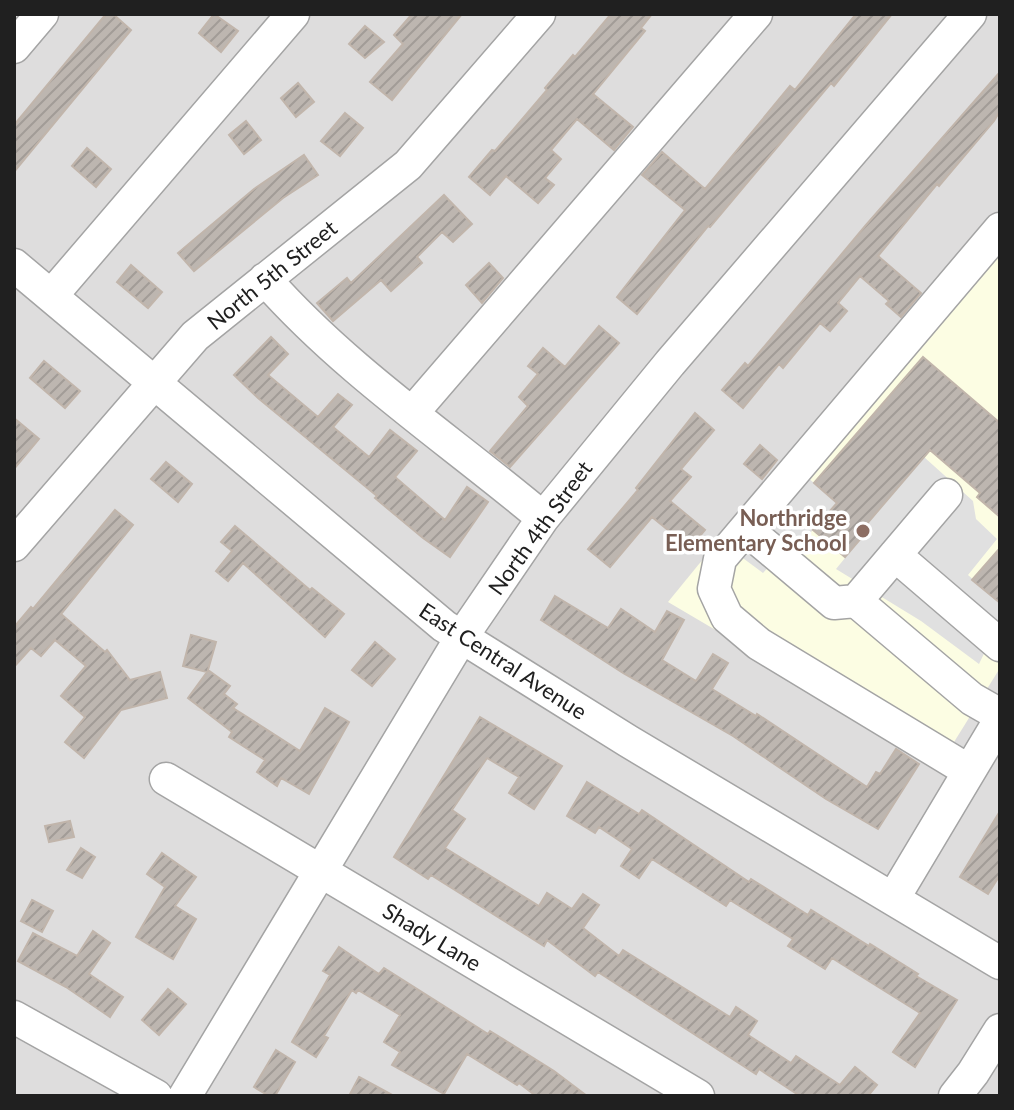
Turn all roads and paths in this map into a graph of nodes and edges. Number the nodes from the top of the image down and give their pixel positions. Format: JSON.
{"nodes":[{"id":1,"x":42,"y":14,"type":"edge"},
{"id":2,"x":293,"y":14,"type":"edge"},
{"id":3,"x":539,"y":14,"type":"edge"},
{"id":4,"x":756,"y":14,"type":"edge"},
{"id":5,"x":970,"y":14,"type":"edge"},
{"id":6,"x":14,"y":47,"type":"edge"},
{"id":7,"x":1000,"y":229,"type":"edge"},
{"id":8,"x":14,"y":265,"type":"edge"},
{"id":9,"x":265,"y":279,"type":"junction"},
{"id":10,"x":51,"y":296,"type":"junction"},
{"id":11,"x":152,"y":383,"type":"junction"},
{"id":12,"x":413,"y":412,"type":"junction"},
{"id":13,"x":946,"y":495,"type":"dead end"},
{"id":14,"x":543,"y":518,"type":"junction"},
{"id":15,"x":746,"y":529,"type":"junction"},
{"id":16,"x":14,"y":545,"type":"edge"},
{"id":17,"x":895,"y":555,"type":"junction"},
{"id":18,"x":856,"y":601,"type":"junction"},
{"id":19,"x":461,"y":638,"type":"junction"},
{"id":20,"x":1000,"y":645,"type":"edge"},
{"id":21,"x":1000,"y":717,"type":"edge"},
{"id":22,"x":969,"y":771,"type":"junction"},
{"id":23,"x":166,"y":779,"type":"dead end"},
{"id":24,"x":321,"y":871,"type":"junction"},
{"id":25,"x":893,"y":899,"type":"junction"},
{"id":26,"x":1000,"y":963,"type":"edge"},
{"id":27,"x":14,"y":1017,"type":"edge"},
{"id":28,"x":1000,"y":1030,"type":"edge"},
{"id":29,"x":156,"y":1096,"type":"edge"},
{"id":30,"x":185,"y":1096,"type":"edge"},
{"id":31,"x":698,"y":1096,"type":"edge"},
{"id":32,"x":955,"y":1096,"type":"edge"}],
"edges":[{"from":1,"to":6,"type":"street"},
{"from":2,"to":10,"type":"street"},
{"from":3,"to":9,"type":"street","name":"North 5th Street"},
{"from":4,"to":12,"type":"street"},
{"from":5,"to":14,"type":"street","name":"North 4th Street"},
{"from":7,"to":15,"type":"street"},
{"from":8,"to":10,"type":"street","name":"East Central Avenue"},
{"from":9,"to":11,"type":"street","name":"North 5th Street"},
{"from":9,"to":12,"type":"street"},
{"from":10,"to":11,"type":"street","name":"East Central Avenue"},
{"from":11,"to":16,"type":"street","name":"North 5th Street"},
{"from":11,"to":19,"type":"street","name":"East Central Avenue"},
{"from":12,"to":14,"type":"street"},
{"from":13,"to":17,"type":"street"},
{"from":14,"to":19,"type":"street","name":"North 4th Street"},
{"from":15,"to":18,"type":"street"},
{"from":15,"to":22,"type":"street"},
{"from":17,"to":18,"type":"street"},
{"from":17,"to":20,"type":"street"},
{"from":18,"to":21,"type":"street"},
{"from":19,"to":24,"type":"street","name":"North 4th Street"},
{"from":19,"to":25,"type":"street","name":"East Central Avenue"},
{"from":21,"to":22,"type":"street"},
{"from":22,"to":25,"type":"street"},
{"from":23,"to":24,"type":"street","name":"Shady Lane"},
{"from":24,"to":30,"type":"street","name":"North 4th Street"},
{"from":24,"to":31,"type":"street","name":"Shady Lane"},
{"from":25,"to":26,"type":"street","name":"East Central Avenue"},
{"from":27,"to":29,"type":"street"},
{"from":28,"to":32,"type":"street"}]}
